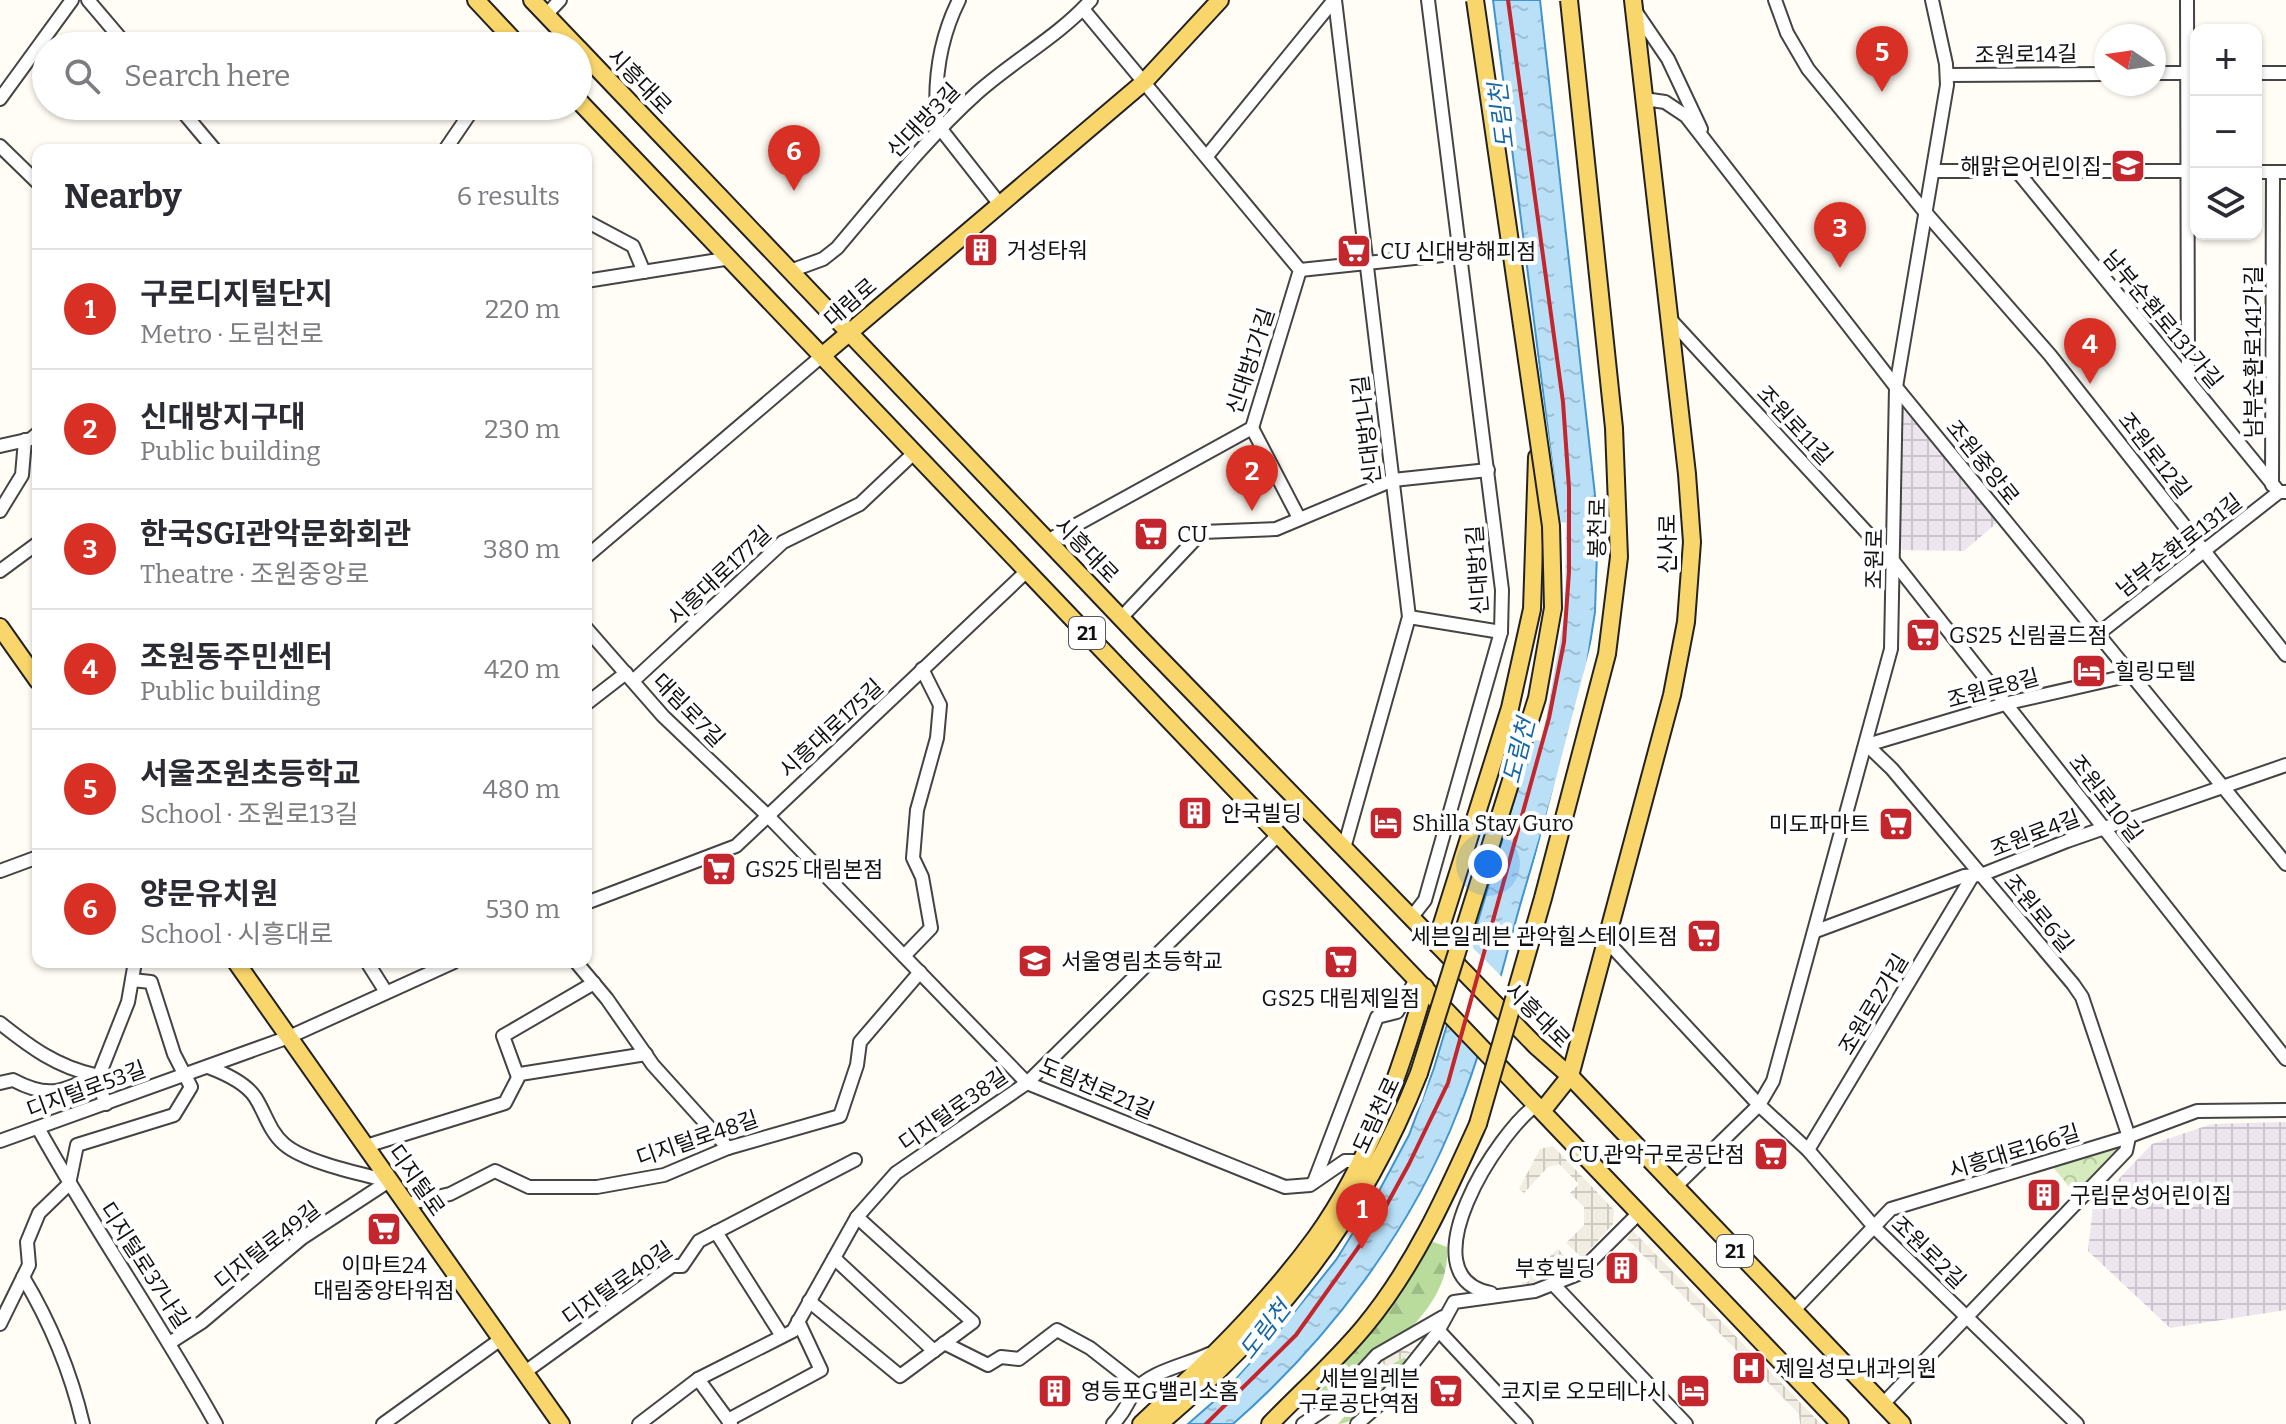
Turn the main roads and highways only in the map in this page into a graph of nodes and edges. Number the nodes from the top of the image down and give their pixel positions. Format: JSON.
{"nodes":[{"id":1,"x":476,"y":0,"type":"edge"},
{"id":2,"x":532,"y":0,"type":"edge"},
{"id":3,"x":1220,"y":0,"type":"edge"},
{"id":4,"x":1475,"y":0,"type":"edge"},
{"id":5,"x":1569,"y":0,"type":"edge"},
{"id":6,"x":1633,"y":2,"type":"edge"},
{"id":7,"x":506,"y":32,"type":"edge"},
{"id":8,"x":562,"y":32,"type":"edge"},
{"id":9,"x":592,"y":63,"type":"edge"},
{"id":10,"x":592,"y":114,"type":"edge"},
{"id":11,"x":849,"y":332,"type":"junction"},
{"id":12,"x":823,"y":355,"type":"junction"},
{"id":13,"x":1538,"y":431,"type":"junction"},
{"id":14,"x":0,"y":627,"type":"edge"},
{"id":15,"x":32,"y":672,"type":"edge"},
{"id":16,"x":1436,"y":943,"type":"junction"},
{"id":17,"x":246,"y":968,"type":"edge"},
{"id":18,"x":1430,"y":986,"type":"junction"},
{"id":19,"x":1570,"y":1076,"type":"junction"},
{"id":20,"x":1540,"y":1107,"type":"junction"},
{"id":21,"x":1886,"y":1408,"type":"junction"},
{"id":22,"x":561,"y":1424,"type":"edge"},
{"id":23,"x":1141,"y":1424,"type":"edge"},
{"id":24,"x":1159,"y":1424,"type":"edge"},
{"id":25,"x":1270,"y":1424,"type":"edge"},
{"id":26,"x":1840,"y":1424,"type":"edge"},
{"id":27,"x":1878,"y":1424,"type":"edge"},
{"id":28,"x":1902,"y":1424,"type":"edge"}],
"edges":[{"from":1,"to":7,"type":"main road"},
{"from":2,"to":8,"type":"main road","name":"시흥대로"},
{"from":3,"to":11,"type":"main road","name":"대림로"},
{"from":4,"to":13,"type":"main road","name":"봉천로","bridge":true},
{"from":5,"to":25,"type":"main road","name":"봉천로","bridge":true},
{"from":6,"to":19,"type":"main road","name":"신사로"},
{"from":9,"to":11,"type":"main road","name":"시흥대로"},
{"from":10,"to":12,"type":"main road","number":"21"},
{"from":11,"to":12,"type":"main road","name":"대림로"},
{"from":11,"to":16,"type":"main road","name":"시흥대로"},
{"from":12,"to":18,"type":"main road","number":"21"},
{"from":13,"to":16,"type":"main road","bridge":true},
{"from":13,"to":18,"type":"main road","name":"봉천로","bridge":true},
{"from":14,"to":15,"type":"main road"},
{"from":16,"to":19,"type":"main road","name":"시흥대로","number":"21","bridge":true},
{"from":17,"to":22,"type":"main road","name":"디지털로"},
{"from":18,"to":20,"type":"main road","number":"21","bridge":true},
{"from":18,"to":23,"type":"main road"},
{"from":18,"to":24,"type":"main road","name":"도림천로","bridge":true},
{"from":19,"to":20,"type":"main road","name":"시흥대로"},
{"from":19,"to":21,"type":"main road","name":"시흥대로","number":"21"},
{"from":20,"to":26,"type":"main road","number":"21"},
{"from":21,"to":27,"type":"main road"},
{"from":21,"to":28,"type":"main road","name":"시흥대로","number":"21"}]}
